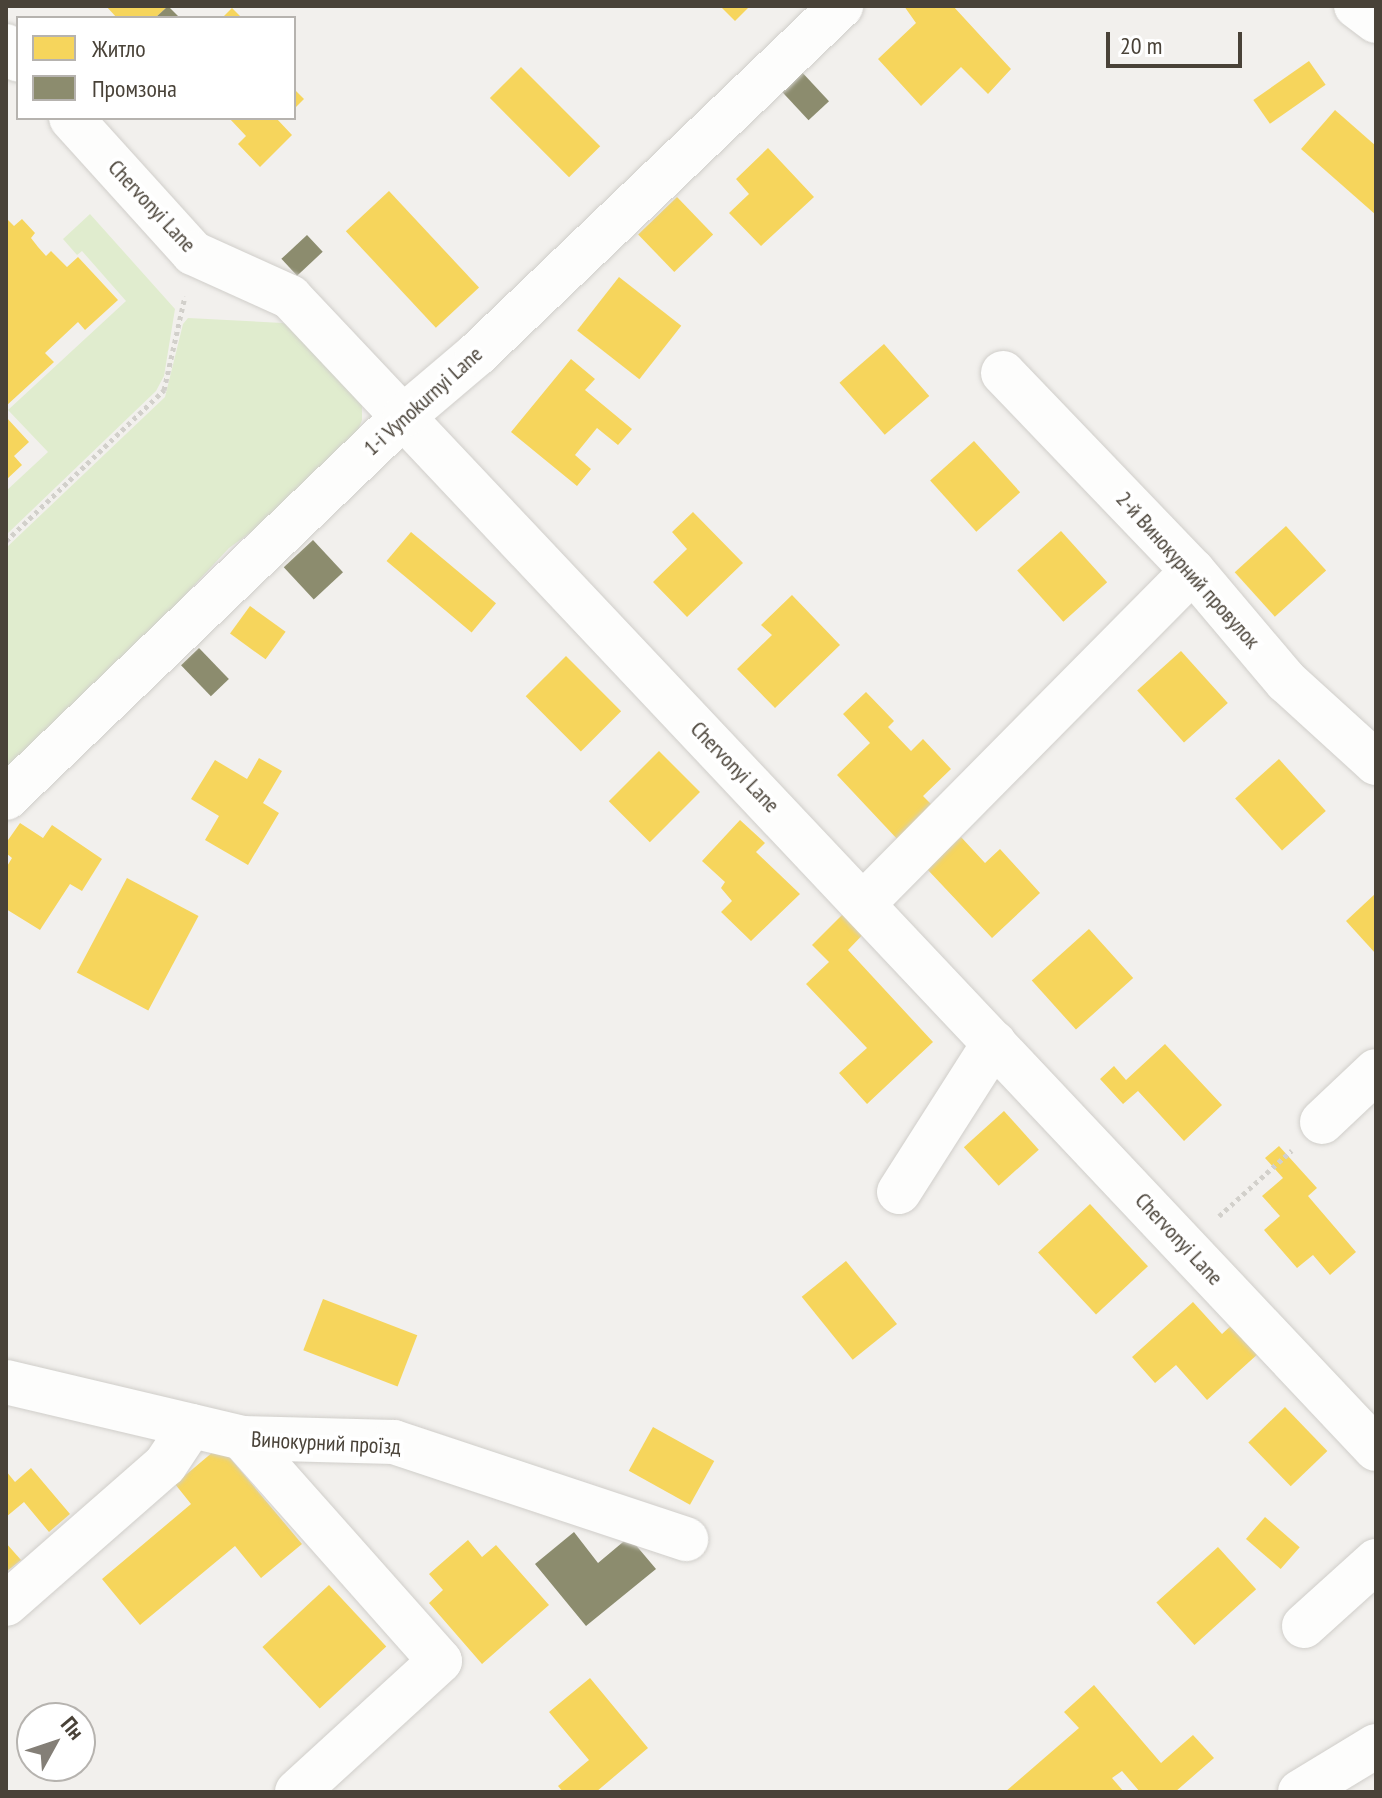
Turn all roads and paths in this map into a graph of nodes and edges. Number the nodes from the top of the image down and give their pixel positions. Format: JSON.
{"nodes":[{"id":1,"x":841,"y":6,"type":"edge"},
{"id":2,"x":1356,"y":6,"type":"edge"},
{"id":3,"x":1376,"y":21,"type":"edge"},
{"id":4,"x":73,"y":120,"type":"edge"},
{"id":5,"x":193,"y":253,"type":"junction"},
{"id":6,"x":1003,"y":373,"type":"dead end"},
{"id":7,"x":405,"y":415,"type":"junction"},
{"id":8,"x":6,"y":541,"type":"edge"},
{"id":9,"x":1193,"y":571,"type":"junction"},
{"id":10,"x":1376,"y":763,"type":"edge"},
{"id":11,"x":6,"y":798,"type":"edge"},
{"id":12,"x":865,"y":902,"type":"junction"},
{"id":13,"x":994,"y":1043,"type":"junction"},
{"id":14,"x":1376,"y":1071,"type":"edge"},
{"id":15,"x":1322,"y":1122,"type":"joint"},
{"id":16,"x":899,"y":1192,"type":"dead end"},
{"id":17,"x":1187,"y":1248,"type":"junction"},
{"id":18,"x":6,"y":1382,"type":"edge"},
{"id":19,"x":191,"y":1426,"type":"junction"},
{"id":20,"x":242,"y":1438,"type":"junction"},
{"id":21,"x":1376,"y":1449,"type":"edge"},
{"id":22,"x":686,"y":1539,"type":"dead end"},
{"id":23,"x":1376,"y":1561,"type":"edge"},
{"id":24,"x":6,"y":1604,"type":"edge"},
{"id":25,"x":1304,"y":1626,"type":"dead end"},
{"id":26,"x":1376,"y":1746,"type":"edge"},
{"id":27,"x":297,"y":1792,"type":"edge"},
{"id":28,"x":1300,"y":1792,"type":"edge"}],
"edges":[{"from":1,"to":7,"type":"street","name":"1-i Vynokurnyi Lane"},
{"from":2,"to":3,"type":"street"},
{"from":4,"to":5,"type":"street","name":"Chervonyi Lane"},
{"from":5,"to":7,"type":"street","name":"Chervonyi Lane"},
{"from":5,"to":8,"type":"path"},
{"from":6,"to":9,"type":"street","name":"2-й Винокурний провулок"},
{"from":7,"to":11,"type":"street","name":"1-i Vynokurnyi Lane"},
{"from":7,"to":12,"type":"street","name":"Chervonyi Lane"},
{"from":9,"to":10,"type":"street","name":"2-й Винокурний провулок"},
{"from":9,"to":12,"type":"street"},
{"from":12,"to":13,"type":"street","name":"Chervonyi Lane"},
{"from":13,"to":16,"type":"street"},
{"from":13,"to":17,"type":"street","name":"Chervonyi Lane"},
{"from":14,"to":15,"type":"street"},
{"from":15,"to":17,"type":"path"},
{"from":17,"to":21,"type":"street","name":"Chervonyi Lane"},
{"from":18,"to":19,"type":"street","name":"Винокурний проїзд"},
{"from":19,"to":20,"type":"street","name":"Винокурний проїзд"},
{"from":19,"to":24,"type":"street"},
{"from":20,"to":22,"type":"street","name":"Винокурний проїзд"},
{"from":20,"to":27,"type":"street"},
{"from":23,"to":25,"type":"street"},
{"from":26,"to":28,"type":"street"}]}
